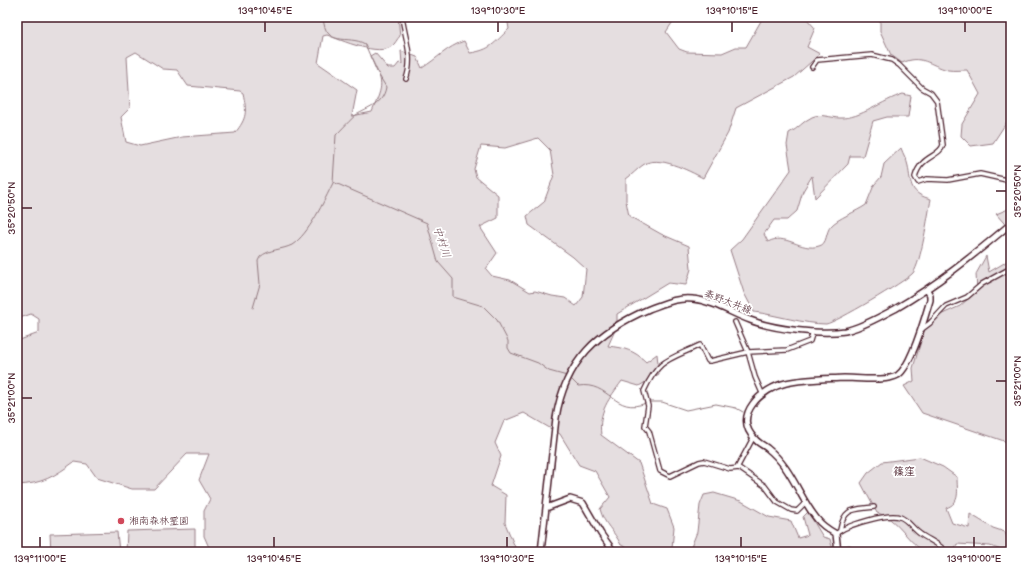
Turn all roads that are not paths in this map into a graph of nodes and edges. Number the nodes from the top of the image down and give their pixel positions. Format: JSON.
{"nodes":[{"id":1,"x":402,"y":17,"type":"edge"},
{"id":2,"x":812,"y":67,"type":"dead end"},
{"id":3,"x":406,"y":78,"type":"dead end"},
{"id":4,"x":1011,"y":181,"type":"edge"},
{"id":5,"x":1007,"y":227,"type":"dead end"},
{"id":6,"x":1011,"y":268,"type":"edge"},
{"id":7,"x":927,"y":290,"type":"junction"},
{"id":8,"x":735,"y":322,"type":"dead end"},
{"id":9,"x":922,"y":329,"type":"junction"},
{"id":10,"x":813,"y":331,"type":"junction"},
{"id":11,"x":748,"y":352,"type":"junction"},
{"id":12,"x":762,"y":393,"type":"junction"},
{"id":13,"x":753,"y":438,"type":"junction"},
{"id":14,"x":737,"y":468,"type":"junction"},
{"id":15,"x":806,"y":502,"type":"junction"},
{"id":16,"x":874,"y":506,"type":"dead end"},
{"id":17,"x":546,"y":508,"type":"junction"},
{"id":18,"x":840,"y":530,"type":"junction"},
{"id":19,"x":836,"y":534,"type":"junction"},
{"id":20,"x":541,"y":552,"type":"edge"},
{"id":21,"x":614,"y":552,"type":"edge"},
{"id":22,"x":838,"y":552,"type":"edge"},
{"id":23,"x":946,"y":552,"type":"edge"}],
"edges":[{"from":1,"to":3,"type":"street"},
{"from":2,"to":4,"type":"street"},
{"from":5,"to":7,"type":"main road","name":"秦野大井線"},
{"from":6,"to":9,"type":"street"},
{"from":7,"to":9,"type":"main road"},
{"from":7,"to":10,"type":"main road","name":"秦野大井線"},
{"from":8,"to":11,"type":"street"},
{"from":9,"to":12,"type":"main road"},
{"from":10,"to":11,"type":"street"},
{"from":10,"to":17,"type":"main road","name":"秦野大井線"},
{"from":11,"to":12,"type":"street"},
{"from":11,"to":14,"type":"street"},
{"from":12,"to":13,"type":"main road"},
{"from":13,"to":14,"type":"street"},
{"from":13,"to":15,"type":"main road"},
{"from":14,"to":15,"type":"street"},
{"from":15,"to":19,"type":"main road"},
{"from":16,"to":18,"type":"street"},
{"from":17,"to":20,"type":"main road","name":"秦野大井線"},
{"from":17,"to":21,"type":"main road"},
{"from":18,"to":19,"type":"street"},
{"from":18,"to":23,"type":"street"},
{"from":19,"to":22,"type":"main road"}]}
